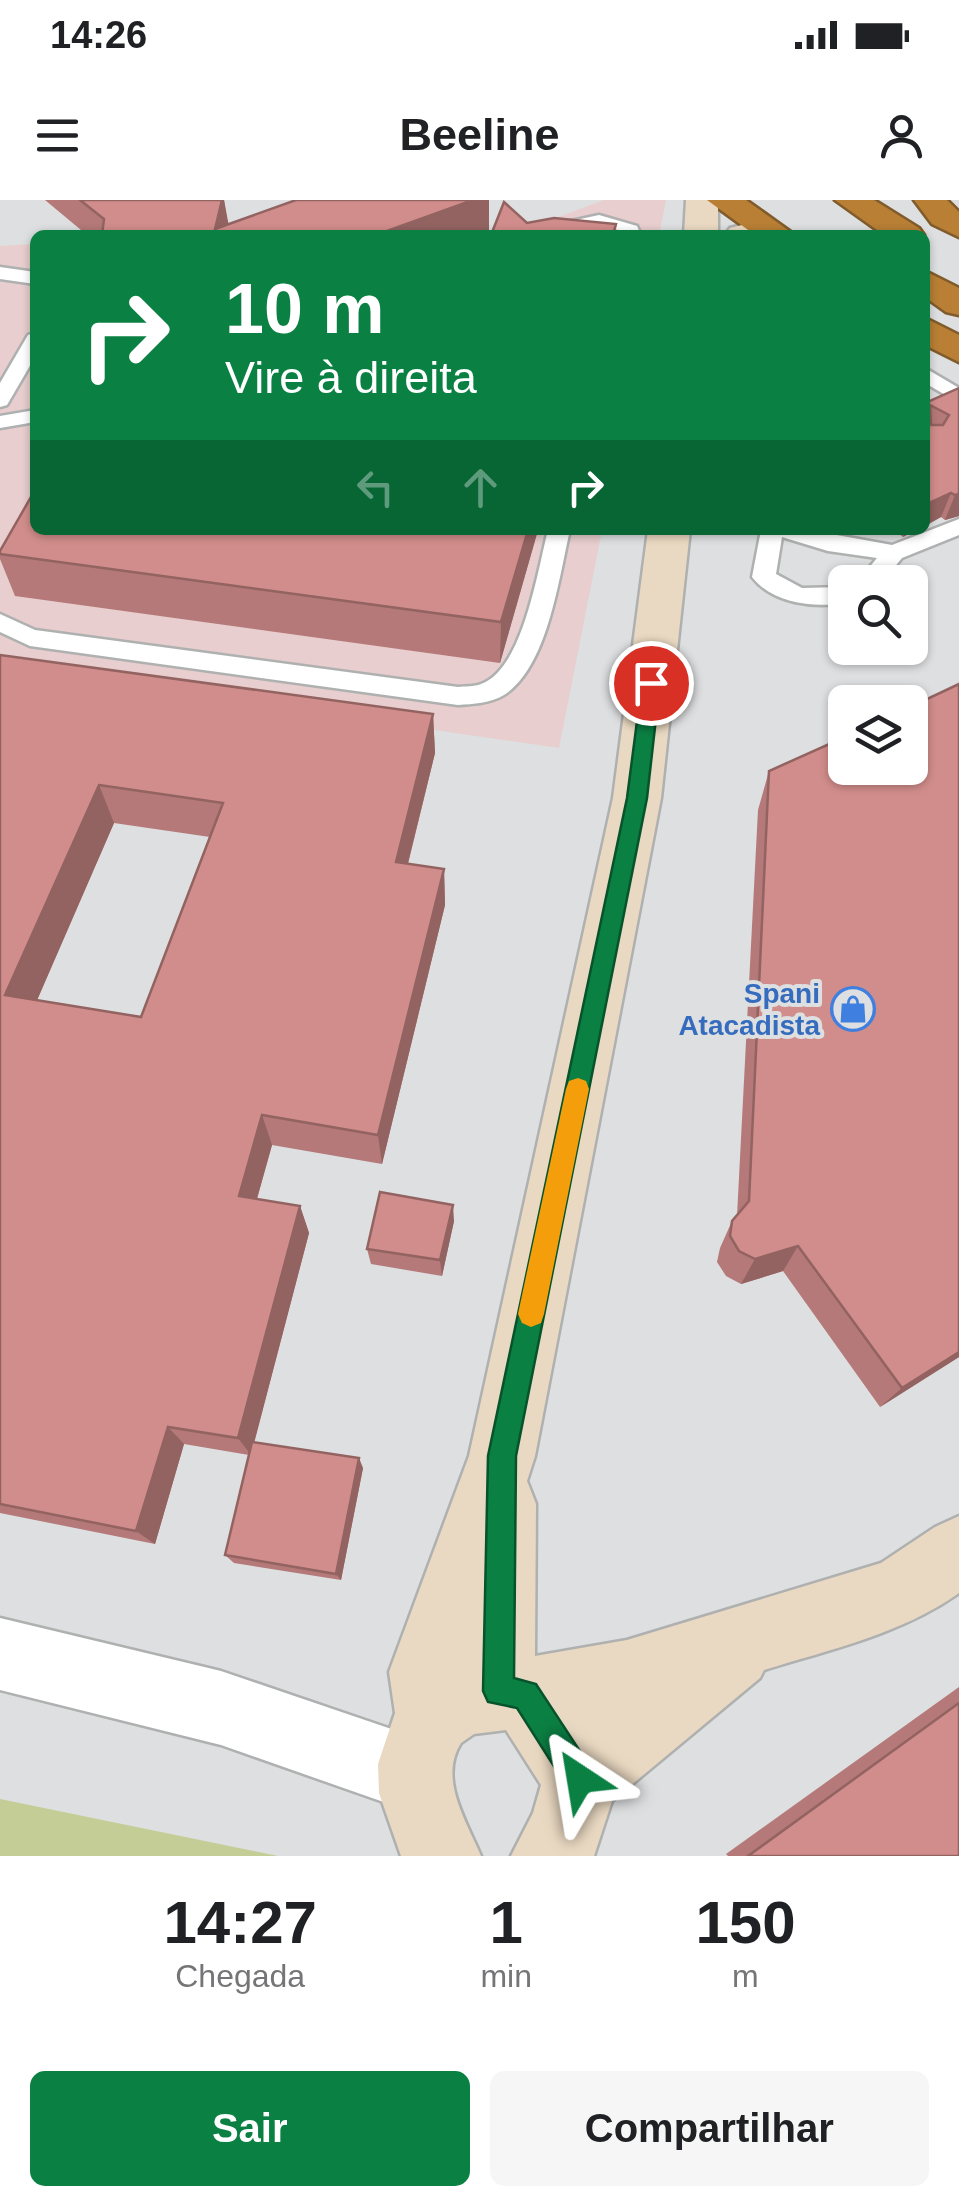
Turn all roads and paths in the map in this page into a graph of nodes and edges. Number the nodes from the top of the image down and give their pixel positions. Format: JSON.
{"nodes":[{"id":1,"x":702,"y":200,"type":"edge"},
{"id":2,"x":723,"y":200,"type":"edge"},
{"id":3,"x":930,"y":200,"type":"edge"},
{"id":4,"x":950,"y":200,"type":"edge"},
{"id":5,"x":836,"y":204,"type":"edge"},
{"id":6,"x":959,"y":205,"type":"edge"},
{"id":7,"x":959,"y":227,"type":"edge"},
{"id":8,"x":561,"y":230,"type":"edge"},
{"id":9,"x":631,"y":230,"type":"edge"},
{"id":10,"x":701,"y":230,"type":"edge"},
{"id":11,"x":770,"y":230,"type":"edge"},
{"id":12,"x":854,"y":230,"type":"edge"},
{"id":13,"x":896,"y":230,"type":"edge"},
{"id":14,"x":930,"y":249,"type":"edge"},
{"id":15,"x":959,"y":268,"type":"edge"},
{"id":16,"x":0,"y":273,"type":"edge"},
{"id":17,"x":30,"y":277,"type":"edge"},
{"id":18,"x":930,"y":284,"type":"edge"},
{"id":19,"x":959,"y":304,"type":"edge"},
{"id":20,"x":930,"y":332,"type":"edge"},
{"id":21,"x":30,"y":348,"type":"edge"},
{"id":22,"x":959,"y":351,"type":"edge"},
{"id":23,"x":930,"y":377,"type":"edge"},
{"id":24,"x":959,"y":396,"type":"edge"},
{"id":25,"x":0,"y":402,"type":"edge"},
{"id":26,"x":30,"y":417,"type":"edge"},
{"id":27,"x":0,"y":422,"type":"edge"},
{"id":28,"x":959,"y":526,"type":"edge"},
{"id":29,"x":557,"y":535,"type":"edge"},
{"id":30,"x":669,"y":535,"type":"edge"},
{"id":31,"x":771,"y":535,"type":"edge"},
{"id":32,"x":800,"y":535,"type":"edge"},
{"id":33,"x":894,"y":553,"type":"junction"},
{"id":34,"x":884,"y":565,"type":"edge"},
{"id":35,"x":828,"y":596,"type":"edge"},
{"id":36,"x":0,"y":622,"type":"edge"},
{"id":37,"x":959,"y":1551,"type":"edge"},
{"id":38,"x":757,"y":1636,"type":"junction"},
{"id":39,"x":0,"y":1654,"type":"edge"},
{"id":40,"x":453,"y":1775,"type":"edge"},
{"id":41,"x":580,"y":1779,"type":"junction"},
{"id":42,"x":550,"y":1856,"type":"edge"}],
"edges":[{"from":1,"to":10,"type":"street"},
{"from":2,"to":11,"type":"highway"},
{"from":3,"to":7,"type":"highway"},
{"from":4,"to":6,"type":"highway"},
{"from":5,"to":12,"type":"highway"},
{"from":5,"to":13,"type":"highway"},
{"from":8,"to":9,"type":"lane"},
{"from":14,"to":15,"type":"highway"},
{"from":16,"to":17,"type":"lane"},
{"from":18,"to":19,"type":"highway"},
{"from":20,"to":22,"type":"highway"},
{"from":21,"to":25,"type":"lane"},
{"from":23,"to":24,"type":"lane"},
{"from":26,"to":27,"type":"lane"},
{"from":28,"to":33,"type":"lane"},
{"from":29,"to":36,"type":"lane"},
{"from":30,"to":40,"type":"street"},
{"from":31,"to":35,"type":"lane"},
{"from":32,"to":33,"type":"lane"},
{"from":33,"to":34,"type":"lane"},
{"from":37,"to":38,"type":"street"},
{"from":38,"to":40,"type":"street"},
{"from":38,"to":41,"type":"street"},
{"from":39,"to":40,"type":"street"},
{"from":40,"to":41,"type":"street"},
{"from":41,"to":42,"type":"street"}]}
